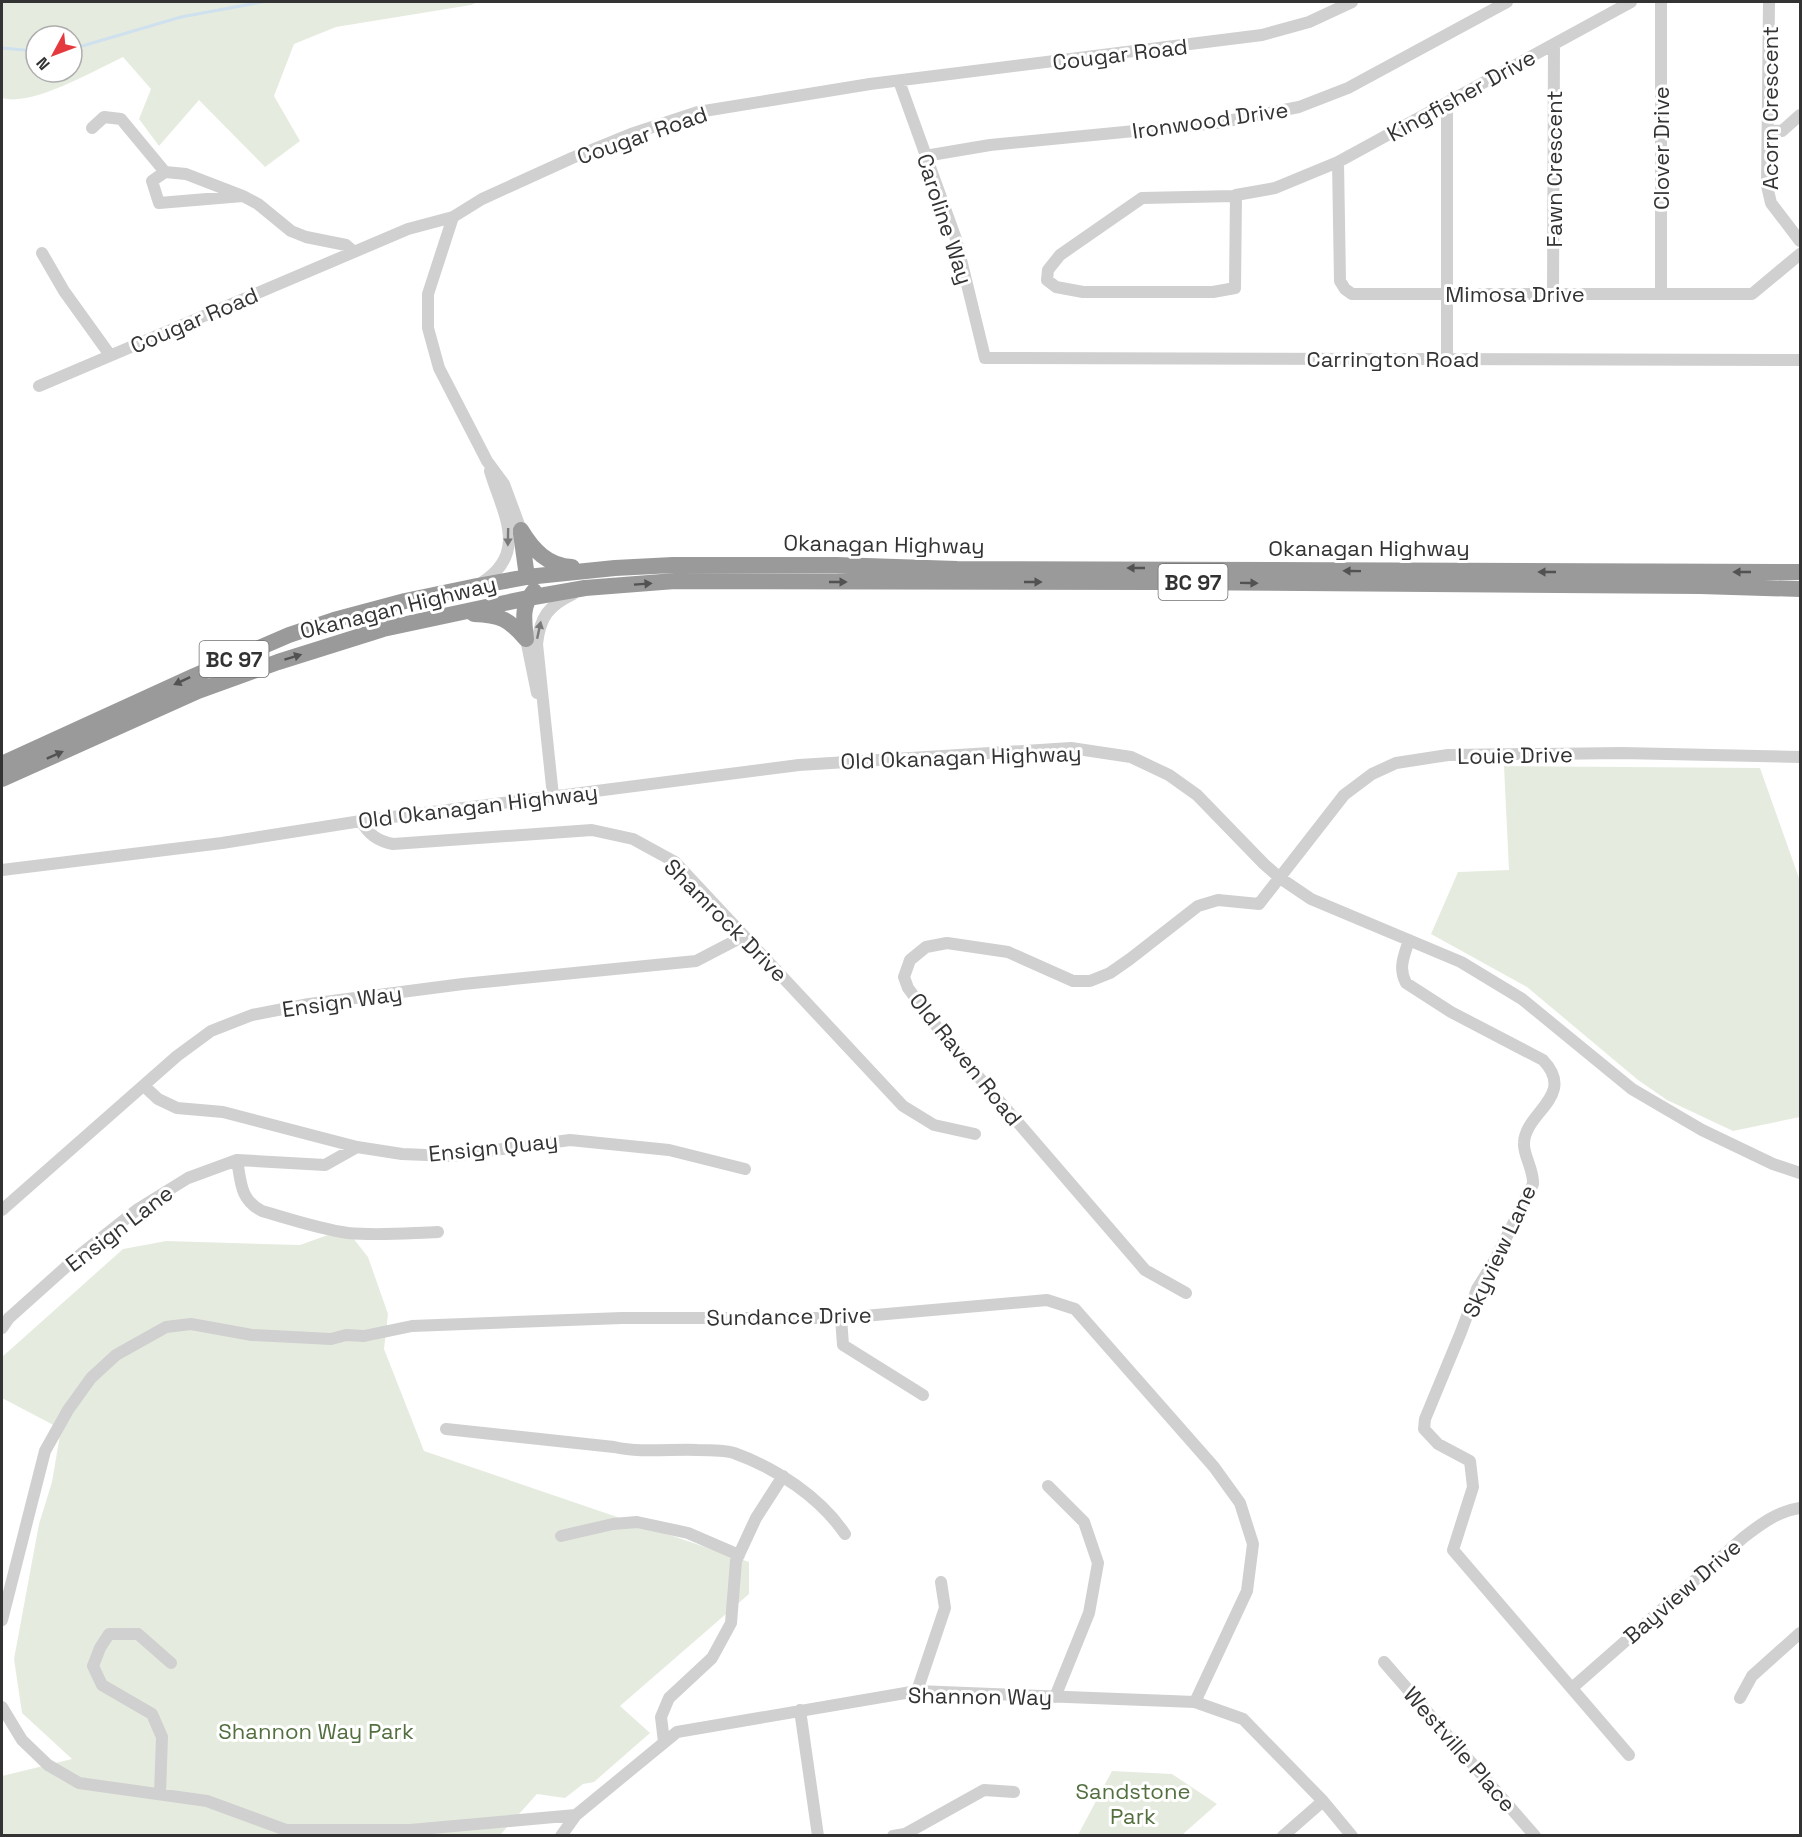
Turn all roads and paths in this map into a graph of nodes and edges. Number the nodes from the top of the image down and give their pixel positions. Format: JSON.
{"nodes":[{"id":1,"x":1352,"y":2,"type":"edge"},
{"id":2,"x":1507,"y":2,"type":"edge"},
{"id":3,"x":1632,"y":2,"type":"edge"},
{"id":4,"x":1661,"y":2,"type":"edge"},
{"id":5,"x":1769,"y":2,"type":"edge"},
{"id":6,"x":1554,"y":44,"type":"junction"},
{"id":7,"x":899,"y":81,"type":"junction"},
{"id":8,"x":1447,"y":103,"type":"junction"},
{"id":9,"x":1800,"y":116,"type":"edge"},
{"id":10,"x":92,"y":128,"type":"dead end"},
{"id":11,"x":1768,"y":130,"type":"junction"},
{"id":12,"x":925,"y":156,"type":"junction"},
{"id":13,"x":1338,"y":162,"type":"junction"},
{"id":14,"x":165,"y":172,"type":"junction"},
{"id":15,"x":243,"y":196,"type":"junction"},
{"id":16,"x":1235,"y":196,"type":"dead end"},
{"id":17,"x":453,"y":217,"type":"junction"},
{"id":18,"x":1800,"y":241,"type":"edge"},
{"id":19,"x":354,"y":252,"type":"junction"},
{"id":20,"x":42,"y":253,"type":"dead end"},
{"id":21,"x":1800,"y":254,"type":"edge"},
{"id":22,"x":1447,"y":294,"type":"junction"},
{"id":23,"x":1553,"y":294,"type":"junction"},
{"id":24,"x":1661,"y":294,"type":"junction"},
{"id":25,"x":110,"y":355,"type":"junction"},
{"id":26,"x":985,"y":358,"type":"joint"},
{"id":27,"x":1447,"y":359,"type":"junction"},
{"id":28,"x":1800,"y":360,"type":"edge"},
{"id":29,"x":39,"y":386,"type":"dead end"},
{"id":30,"x":487,"y":461,"type":"junction"},
{"id":31,"x":521,"y":530,"type":"junction"},
{"id":32,"x":615,"y":568,"type":"junction"},
{"id":33,"x":1800,"y":572,"type":"edge"},
{"id":34,"x":527,"y":577,"type":"junction"},
{"id":35,"x":477,"y":586,"type":"junction"},
{"id":36,"x":585,"y":588,"type":"junction"},
{"id":37,"x":1800,"y":589,"type":"edge"},
{"id":38,"x":528,"y":598,"type":"junction"},
{"id":39,"x":452,"y":614,"type":"junction"},
{"id":40,"x":526,"y":639,"type":"junction"},
{"id":41,"x":543,"y":709,"type":"junction"},
{"id":42,"x":1800,"y":757,"type":"edge"},
{"id":43,"x":2,"y":764,"type":"edge"},
{"id":44,"x":2,"y":779,"type":"edge"},
{"id":45,"x":553,"y":796,"type":"junction"},
{"id":46,"x":362,"y":821,"type":"junction"},
{"id":47,"x":2,"y":870,"type":"edge"},
{"id":48,"x":1280,"y":878,"type":"junction"},
{"id":49,"x":744,"y":936,"type":"junction"},
{"id":50,"x":1409,"y":940,"type":"junction"},
{"id":51,"x":144,"y":1086,"type":"junction"},
{"id":52,"x":975,"y":1134,"type":"dead end"},
{"id":53,"x":357,"y":1147,"type":"junction"},
{"id":54,"x":237,"y":1160,"type":"junction"},
{"id":55,"x":745,"y":1169,"type":"dead end"},
{"id":56,"x":1800,"y":1173,"type":"edge"},
{"id":57,"x":2,"y":1210,"type":"edge"},
{"id":58,"x":438,"y":1232,"type":"dead end"},
{"id":59,"x":1186,"y":1293,"type":"dead end"},
{"id":60,"x":841,"y":1318,"type":"junction"},
{"id":61,"x":2,"y":1328,"type":"edge"},
{"id":62,"x":923,"y":1395,"type":"dead end"},
{"id":63,"x":446,"y":1429,"type":"dead end"},
{"id":64,"x":783,"y":1476,"type":"junction"},
{"id":65,"x":1048,"y":1486,"type":"dead end"},
{"id":66,"x":1800,"y":1508,"type":"edge"},
{"id":67,"x":845,"y":1534,"type":"dead end"},
{"id":68,"x":561,"y":1536,"type":"dead end"},
{"id":69,"x":739,"y":1555,"type":"junction"},
{"id":70,"x":941,"y":1582,"type":"dead end"},
{"id":71,"x":2,"y":1620,"type":"edge"},
{"id":72,"x":1800,"y":1633,"type":"edge"},
{"id":73,"x":1384,"y":1662,"type":"dead end"},
{"id":74,"x":171,"y":1663,"type":"dead end"},
{"id":75,"x":1572,"y":1688,"type":"junction"},
{"id":76,"x":917,"y":1691,"type":"junction"},
{"id":77,"x":1055,"y":1697,"type":"junction"},
{"id":78,"x":1740,"y":1698,"type":"dead end"},
{"id":79,"x":1195,"y":1702,"type":"junction"},
{"id":80,"x":2,"y":1707,"type":"edge"},
{"id":81,"x":800,"y":1710,"type":"junction"},
{"id":82,"x":664,"y":1742,"type":"junction"},
{"id":83,"x":1629,"y":1755,"type":"dead end"},
{"id":84,"x":1014,"y":1792,"type":"dead end"},
{"id":85,"x":160,"y":1794,"type":"junction"},
{"id":86,"x":1323,"y":1801,"type":"junction"},
{"id":87,"x":576,"y":1815,"type":"junction"},
{"id":88,"x":561,"y":1836,"type":"edge"},
{"id":89,"x":818,"y":1836,"type":"edge"},
{"id":90,"x":893,"y":1836,"type":"edge"},
{"id":91,"x":1283,"y":1836,"type":"edge"},
{"id":92,"x":1352,"y":1836,"type":"edge"},
{"id":93,"x":1535,"y":1836,"type":"edge"}],
"edges":[{"from":1,"to":7,"type":"street","name":"Cougar Road"},
{"from":2,"to":12,"type":"street","name":"Ironwood Drive"},
{"from":3,"to":6,"type":"street","name":"Kingfisher Drive"},
{"from":4,"to":24,"type":"street","name":"Clover Drive"},
{"from":5,"to":11,"type":"street","name":"Acorn Crescent"},
{"from":6,"to":8,"type":"street","name":"Kingfisher Drive"},
{"from":6,"to":23,"type":"street","name":"Fawn Crescent"},
{"from":7,"to":12,"type":"street","name":"Caroline Way"},
{"from":7,"to":17,"type":"street","name":"Cougar Road"},
{"from":8,"to":13,"type":"street","name":"Kingfisher Drive"},
{"from":8,"to":22,"type":"street"},
{"from":9,"to":11,"type":"street"},
{"from":10,"to":14,"type":"street"},
{"from":11,"to":18,"type":"street","name":"Acorn Crescent"},
{"from":12,"to":26,"type":"street","name":"Caroline Way"},
{"from":13,"to":16,"type":"street","name":"Kingfisher Drive"},
{"from":13,"to":22,"type":"street","name":"Mimosa Drive"},
{"from":14,"to":15,"type":"street"},
{"from":14,"to":15,"type":"street"},
{"from":15,"to":19,"type":"street"},
{"from":17,"to":19,"type":"street","name":"Cougar Road"},
{"from":17,"to":30,"type":"street"},
{"from":19,"to":25,"type":"street","name":"Cougar Road"},
{"from":20,"to":25,"type":"street"},
{"from":21,"to":24,"type":"street","name":"Mimosa Drive"},
{"from":22,"to":23,"type":"street","name":"Mimosa Drive"},
{"from":22,"to":27,"type":"street"},
{"from":23,"to":24,"type":"street","name":"Mimosa Drive"},
{"from":25,"to":29,"type":"street","name":"Cougar Road"},
{"from":26,"to":27,"type":"street","name":"Carrington Road"},
{"from":27,"to":28,"type":"street","name":"Carrington Road"},
{"from":30,"to":31,"type":"street"},
{"from":30,"to":35,"type":"street","one_way":true},
{"from":31,"to":32,"type":"highway"},
{"from":31,"to":34,"type":"highway"},
{"from":33,"to":32,"type":"highway","name":"Okanagan Highway","number":"BC 97","one_way":true},
{"from":32,"to":34,"type":"highway","name":"Okanagan Highway","number":"BC 97"},
{"from":32,"to":38,"type":"highway"},
{"from":34,"to":35,"type":"highway","name":"Okanagan Highway","number":"BC 97"},
{"from":34,"to":39,"type":"highway"},
{"from":35,"to":43,"type":"highway","name":"Okanagan Highway","number":"BC 97","one_way":true},
{"from":36,"to":37,"type":"highway","name":"Okanagan Highway","number":"BC 97","one_way":true},
{"from":36,"to":38,"type":"highway","name":"Okanagan Highway","number":"BC 97"},
{"from":41,"to":36,"type":"street","one_way":true},
{"from":38,"to":39,"type":"highway","name":"Okanagan Highway","number":"BC 97"},
{"from":38,"to":40,"type":"highway"},
{"from":39,"to":40,"type":"highway"},
{"from":44,"to":39,"type":"highway","name":"Okanagan Highway","number":"BC 97","one_way":true},
{"from":40,"to":41,"type":"street"},
{"from":41,"to":45,"type":"street"},
{"from":42,"to":48,"type":"street","name":"Louie Drive"},
{"from":45,"to":46,"type":"street","name":"Old Okanagan Highway"},
{"from":45,"to":48,"type":"street","name":"Old Okanagan Highway"},
{"from":46,"to":47,"type":"street","name":"Old Okanagan Highway"},
{"from":46,"to":49,"type":"street","name":"Shamrock Drive"},
{"from":48,"to":50,"type":"street","name":"Old Okanagan Highway"},
{"from":48,"to":59,"type":"street","name":"Old Raven Road"},
{"from":49,"to":51,"type":"street","name":"Ensign Way"},
{"from":49,"to":52,"type":"street","name":"Shamrock Drive"},
{"from":50,"to":56,"type":"street","name":"Old Okanagan Highway"},
{"from":50,"to":75,"type":"street","name":"Skyview Lane"},
{"from":51,"to":53,"type":"street","name":"Ensign Quay"},
{"from":51,"to":57,"type":"street","name":"Ensign Way"},
{"from":53,"to":54,"type":"street","name":"Ensign Lane"},
{"from":53,"to":55,"type":"street","name":"Ensign Quay"},
{"from":54,"to":58,"type":"street"},
{"from":54,"to":61,"type":"street","name":"Ensign Lane"},
{"from":60,"to":62,"type":"street"},
{"from":60,"to":71,"type":"street","name":"Sundance Drive"},
{"from":60,"to":79,"type":"street","name":"Sundance Drive"},
{"from":63,"to":64,"type":"street"},
{"from":64,"to":67,"type":"street"},
{"from":64,"to":69,"type":"street"},
{"from":65,"to":77,"type":"street"},
{"from":66,"to":75,"type":"street","name":"Bayview Drive"},
{"from":68,"to":69,"type":"street"},
{"from":69,"to":82,"type":"street"},
{"from":70,"to":76,"type":"street"},
{"from":72,"to":78,"type":"street"},
{"from":73,"to":93,"type":"street","name":"Westville Place"},
{"from":74,"to":85,"type":"street"},
{"from":75,"to":83,"type":"street"},
{"from":76,"to":77,"type":"street","name":"Shannon Way"},
{"from":76,"to":81,"type":"street","name":"Shannon Way"},
{"from":77,"to":79,"type":"street","name":"Shannon Way"},
{"from":79,"to":86,"type":"street","name":"Shannon Way"},
{"from":80,"to":85,"type":"street"},
{"from":81,"to":82,"type":"street","name":"Shannon Way"},
{"from":81,"to":89,"type":"street"},
{"from":82,"to":87,"type":"street","name":"Shannon Way"},
{"from":84,"to":90,"type":"street"},
{"from":85,"to":87,"type":"street"},
{"from":86,"to":91,"type":"street"},
{"from":86,"to":92,"type":"street","name":"Shannon Way"},
{"from":87,"to":88,"type":"street","name":"Shannon Way"}]}
